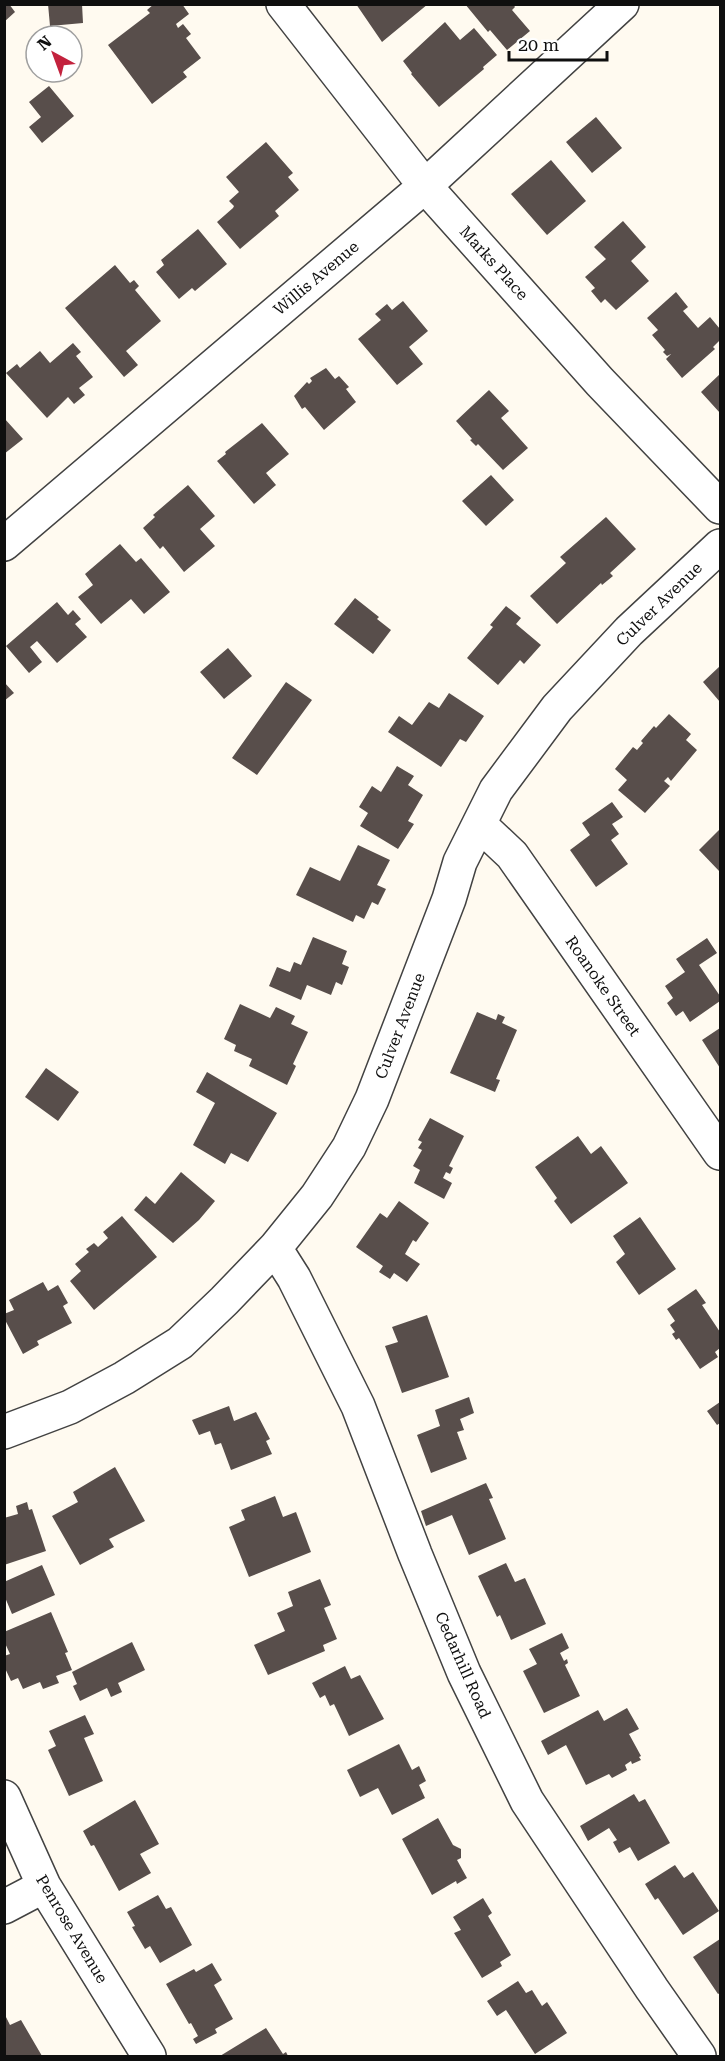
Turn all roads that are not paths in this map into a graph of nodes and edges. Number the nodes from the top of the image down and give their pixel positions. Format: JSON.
{"nodes":[{"id":1,"x":283,"y":4,"type":"edge"},
{"id":2,"x":622,"y":4,"type":"edge"},
{"id":3,"x":425,"y":186,"type":"junction"},
{"id":4,"x":720,"y":507,"type":"edge"},
{"id":5,"x":4,"y":544,"type":"edge"},
{"id":6,"x":720,"y":546,"type":"edge"},
{"id":7,"x":479,"y":824,"type":"junction"},
{"id":8,"x":720,"y":1153,"type":"edge"},
{"id":9,"x":275,"y":1248,"type":"junction"},
{"id":10,"x":4,"y":1432,"type":"edge"},
{"id":11,"x":4,"y":1797,"type":"edge"},
{"id":12,"x":44,"y":1886,"type":"junction"},
{"id":13,"x":4,"y":1907,"type":"edge"},
{"id":14,"x":149,"y":2056,"type":"edge"},
{"id":15,"x":699,"y":2056,"type":"edge"}],
"edges":[{"from":1,"to":3,"type":"street","name":"Marks Place"},
{"from":2,"to":3,"type":"street","name":"Willis Avenue"},
{"from":3,"to":4,"type":"street","name":"Marks Place"},
{"from":3,"to":5,"type":"street","name":"Willis Avenue"},
{"from":6,"to":7,"type":"street","name":"Culver Avenue"},
{"from":7,"to":8,"type":"street","name":"Roanoke Street"},
{"from":7,"to":9,"type":"street","name":"Culver Avenue"},
{"from":9,"to":10,"type":"street","name":"Culver Avenue"},
{"from":9,"to":15,"type":"street","name":"Cedarhill Road"},
{"from":11,"to":12,"type":"street","name":"Penrose Avenue"},
{"from":12,"to":13,"type":"street"},
{"from":12,"to":14,"type":"street","name":"Penrose Avenue"}]}
